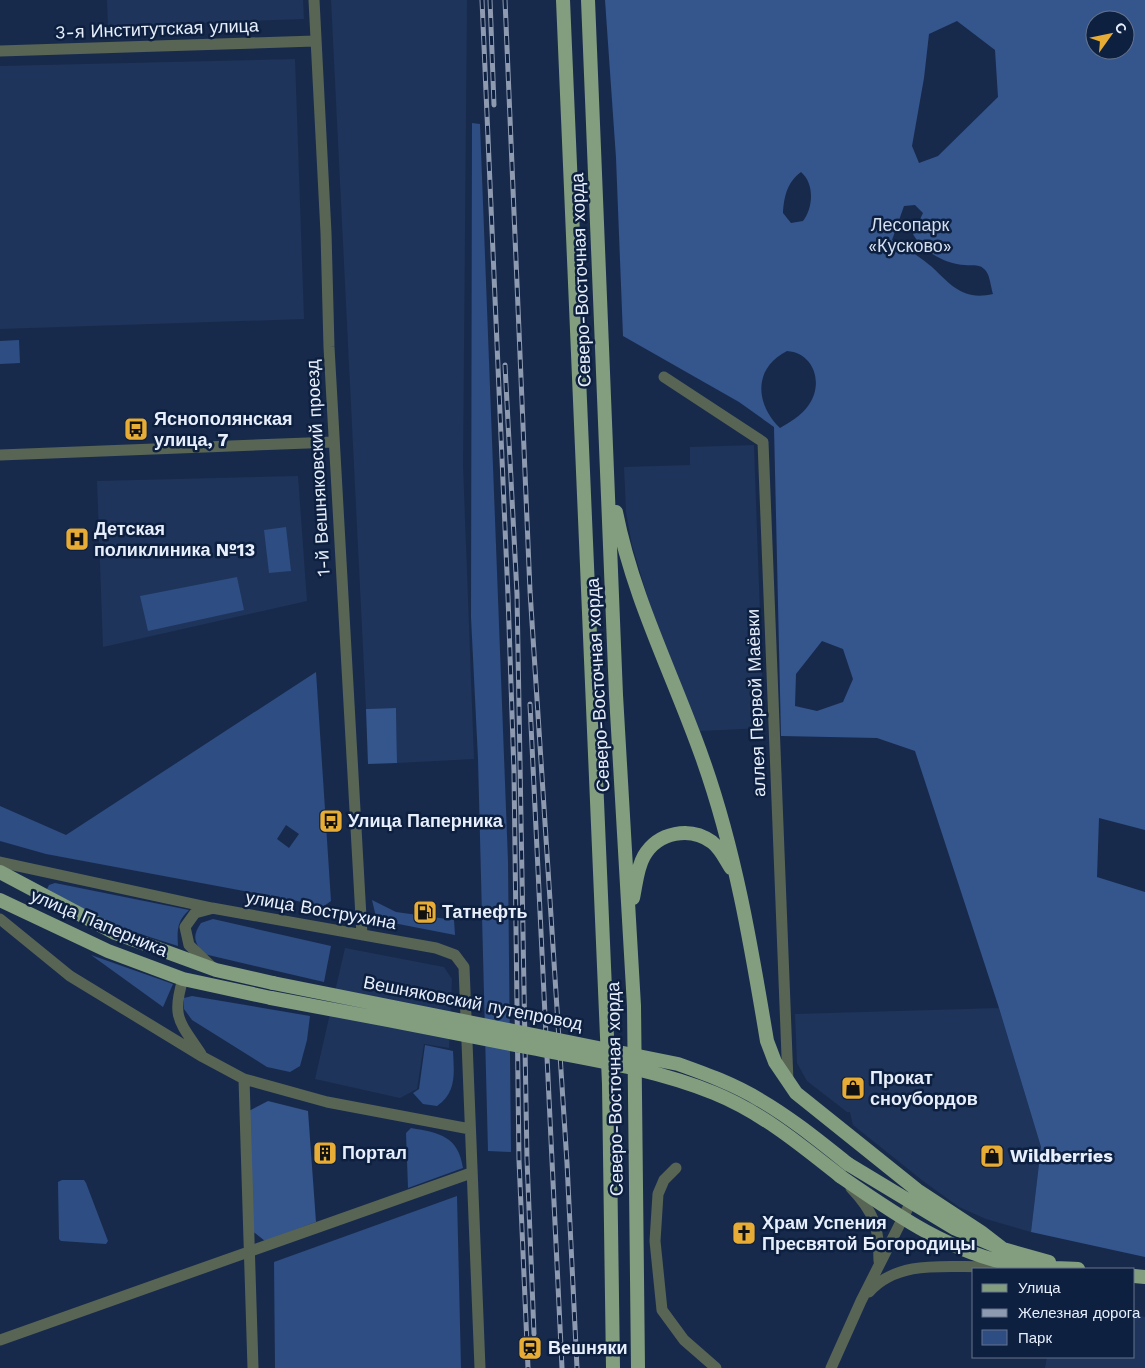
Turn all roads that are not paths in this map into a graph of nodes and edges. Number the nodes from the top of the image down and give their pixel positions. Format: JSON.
{"nodes":[{"id":1,"x":314,"y":0,"type":"edge"},
{"id":2,"x":563,"y":0,"type":"edge"},
{"id":3,"x":588,"y":0,"type":"edge"},
{"id":4,"x":315,"y":41,"type":"junction"},
{"id":5,"x":0,"y":51,"type":"edge"},
{"id":6,"x":664,"y":377,"type":"dead end"},
{"id":7,"x":334,"y":442,"type":"junction"},
{"id":8,"x":0,"y":455,"type":"edge"},
{"id":9,"x":608,"y":472,"type":"junction"},
{"id":10,"x":0,"y":862,"type":"edge"},
{"id":11,"x":0,"y":872,"type":"edge"},
{"id":12,"x":738,"y":880,"type":"junction"},
{"id":13,"x":0,"y":900,"type":"edge"},
{"id":14,"x":212,"y":908,"type":"junction"},
{"id":15,"x":629,"y":916,"type":"junction"},
{"id":16,"x":0,"y":919,"type":"edge"},
{"id":17,"x":362,"y":935,"type":"junction"},
{"id":18,"x":216,"y":970,"type":"junction"},
{"id":19,"x":183,"y":978,"type":"junction"},
{"id":20,"x":273,"y":983,"type":"joint"},
{"id":21,"x":271,"y":998,"type":"joint"},
{"id":22,"x":204,"y":1057,"type":"junction"},
{"id":23,"x":244,"y":1079,"type":"junction"},
{"id":24,"x":788,"y":1082,"type":"junction"},
{"id":25,"x":470,"y":1129,"type":"junction"},
{"id":26,"x":676,"y":1168,"type":"dead end"},
{"id":27,"x":471,"y":1173,"type":"junction"},
{"id":28,"x":840,"y":1176,"type":"junction"},
{"id":29,"x":917,"y":1190,"type":"junction"},
{"id":30,"x":910,"y":1203,"type":"junction"},
{"id":31,"x":902,"y":1219,"type":"junction"},
{"id":32,"x":1003,"y":1249,"type":"junction"},
{"id":33,"x":250,"y":1252,"type":"junction"},
{"id":34,"x":1013,"y":1265,"type":"junction"},
{"id":35,"x":878,"y":1266,"type":"junction"},
{"id":36,"x":1058,"y":1268,"type":"edge"},
{"id":37,"x":1070,"y":1268,"type":"edge"},
{"id":38,"x":861,"y":1301,"type":"junction"},
{"id":39,"x":0,"y":1340,"type":"edge"},
{"id":40,"x":253,"y":1368,"type":"edge"},
{"id":41,"x":480,"y":1368,"type":"edge"},
{"id":42,"x":613,"y":1368,"type":"edge"},
{"id":43,"x":638,"y":1368,"type":"edge"},
{"id":44,"x":716,"y":1368,"type":"edge"},
{"id":45,"x":831,"y":1368,"type":"edge"}],
"edges":[{"from":1,"to":4,"type":"street","name":"1-й Вешняковский проезд"},
{"from":2,"to":42,"type":"main road","name":"Северо-Восточная хорда"},
{"from":3,"to":9,"type":"main road","name":"Северо-Восточная хорда"},
{"from":4,"to":5,"type":"street","name":"3-я Институтская улица"},
{"from":4,"to":7,"type":"street","name":"1-й Вешняковский проезд"},
{"from":6,"to":24,"type":"street","name":"аллея Первой Маёвки"},
{"from":7,"to":8,"type":"street"},
{"from":7,"to":17,"type":"street","name":"1-й Вешняковский проезд"},
{"from":9,"to":12,"type":"main road"},
{"from":9,"to":15,"type":"main road","name":"Северо-Восточная хорда"},
{"from":10,"to":14,"type":"street","name":"улица Вострухина"},
{"from":11,"to":18,"type":"main road","name":"улица Паперника"},
{"from":12,"to":15,"type":"main road"},
{"from":12,"to":24,"type":"main road"},
{"from":13,"to":19,"type":"main road","name":"улица Паперника"},
{"from":14,"to":17,"type":"street","name":"улица Вострухина"},
{"from":14,"to":18,"type":"street","name":"улица Паперника"},
{"from":15,"to":43,"type":"main road","name":"Северо-Восточная хорда"},
{"from":16,"to":22,"type":"street"},
{"from":17,"to":25,"type":"street","name":"улица Вострухина"},
{"from":18,"to":20,"type":"main road","name":"улица Паперника"},
{"from":19,"to":21,"type":"main road","name":"улица Паперника"},
{"from":19,"to":22,"type":"street"},
{"from":20,"to":30,"type":"main road","name":"Вешняковский путепровод","bridge":true},
{"from":21,"to":28,"type":"main road","name":"Вешняковский путепровод","bridge":true},
{"from":22,"to":23,"type":"street"},
{"from":23,"to":25,"type":"street"},
{"from":23,"to":33,"type":"street"},
{"from":24,"to":29,"type":"main road"},
{"from":25,"to":27,"type":"street","name":"улица Вострухина"},
{"from":26,"to":44,"type":"street"},
{"from":27,"to":33,"type":"street"},
{"from":27,"to":41,"type":"street","name":"улица Вострухина"},
{"from":28,"to":31,"type":"main road","name":"Вешняковский путепровод"},
{"from":28,"to":35,"type":"street"},
{"from":29,"to":30,"type":"street"},
{"from":29,"to":32,"type":"main road"},
{"from":30,"to":31,"type":"street"},
{"from":30,"to":32,"type":"main road","name":"Вешняковский путепровод"},
{"from":31,"to":34,"type":"main road","name":"Вешняковский путепровод"},
{"from":31,"to":35,"type":"street"},
{"from":32,"to":37,"type":"main road"},
{"from":33,"to":39,"type":"street"},
{"from":33,"to":40,"type":"street"},
{"from":34,"to":36,"type":"main road","name":"Вешняковский путепровод"},
{"from":34,"to":38,"type":"street"},
{"from":35,"to":38,"type":"street"},
{"from":38,"to":45,"type":"street"}]}
